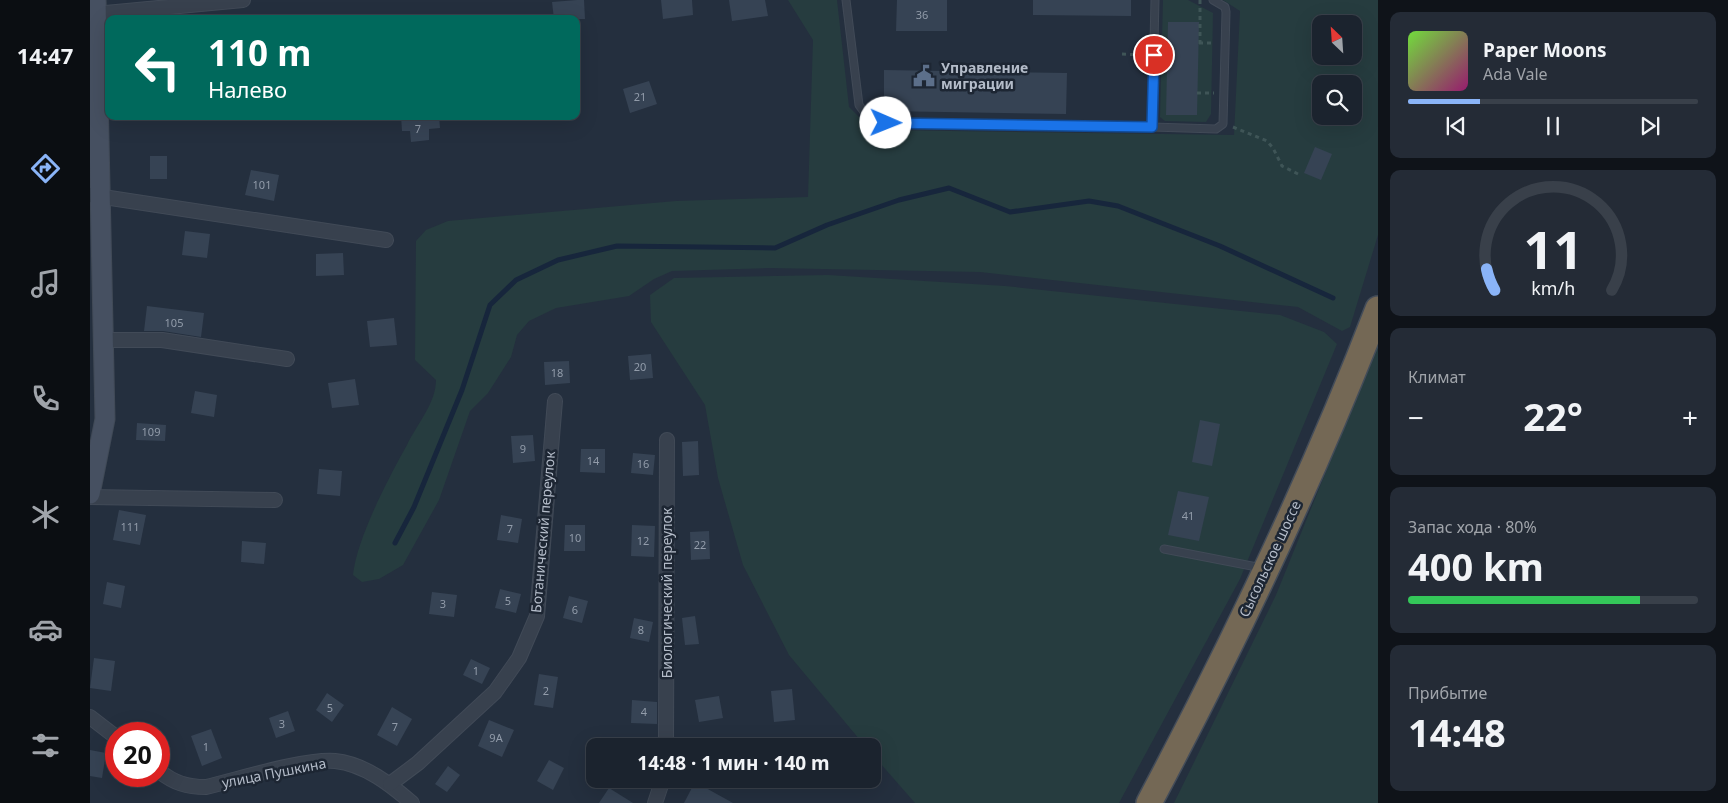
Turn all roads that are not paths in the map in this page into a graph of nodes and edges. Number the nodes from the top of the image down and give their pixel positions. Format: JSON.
{"nodes":[{"id":1,"x":243,"y":0,"type":"edge"},
{"id":2,"x":846,"y":0,"type":"edge"},
{"id":3,"x":1154,"y":0,"type":"edge"},
{"id":4,"x":1213,"y":0,"type":"edge"},
{"id":5,"x":94,"y":10,"type":"edge"},
{"id":6,"x":1152,"y":127,"type":"junction"},
{"id":7,"x":96,"y":196,"type":"edge"},
{"id":8,"x":386,"y":240,"type":"dead end"},
{"id":9,"x":1378,"y":309,"type":"edge"},
{"id":10,"x":104,"y":340,"type":"junction"},
{"id":11,"x":287,"y":359,"type":"dead end"},
{"id":12,"x":555,"y":401,"type":"dead end"},
{"id":13,"x":95,"y":434,"type":"edge"},
{"id":14,"x":667,"y":440,"type":"dead end"},
{"id":15,"x":90,"y":495,"type":"edge"},
{"id":16,"x":275,"y":500,"type":"dead end"},
{"id":17,"x":1164,"y":549,"type":"dead end"},
{"id":18,"x":1267,"y":569,"type":"junction"},
{"id":19,"x":90,"y":717,"type":"edge"},
{"id":20,"x":105,"y":729,"type":"edge"},
{"id":21,"x":666,"y":738,"type":"edge"},
{"id":22,"x":170,"y":779,"type":"edge"},
{"id":23,"x":390,"y":784,"type":"junction"},
{"id":24,"x":661,"y":788,"type":"edge"},
{"id":25,"x":412,"y":803,"type":"edge"},
{"id":26,"x":655,"y":803,"type":"edge"},
{"id":27,"x":1149,"y":803,"type":"edge"}],
"edges":[{"from":1,"to":5,"type":"street"},
{"from":2,"to":6,"type":"lane"},
{"from":3,"to":6,"type":"lane"},
{"from":4,"to":6,"type":"lane"},
{"from":5,"to":7,"type":"main road"},
{"from":7,"to":8,"type":"street"},
{"from":7,"to":10,"type":"main road"},
{"from":9,"to":18,"type":"highway","name":"Сысольское шоссе"},
{"from":10,"to":11,"type":"street"},
{"from":10,"to":13,"type":"main road"},
{"from":12,"to":23,"type":"street","name":"Ботанический переулок"},
{"from":13,"to":15,"type":"main road"},
{"from":14,"to":21,"type":"street","name":"Биологический переулок"},
{"from":15,"to":16,"type":"street"},
{"from":17,"to":18,"type":"lane"},
{"from":18,"to":27,"type":"highway","name":"Сысольское шоссе"},
{"from":19,"to":20,"type":"street"},
{"from":22,"to":23,"type":"street","name":"улица Пушкина"},
{"from":23,"to":25,"type":"street","name":"улица Пушкина"},
{"from":24,"to":26,"type":"street"}]}
